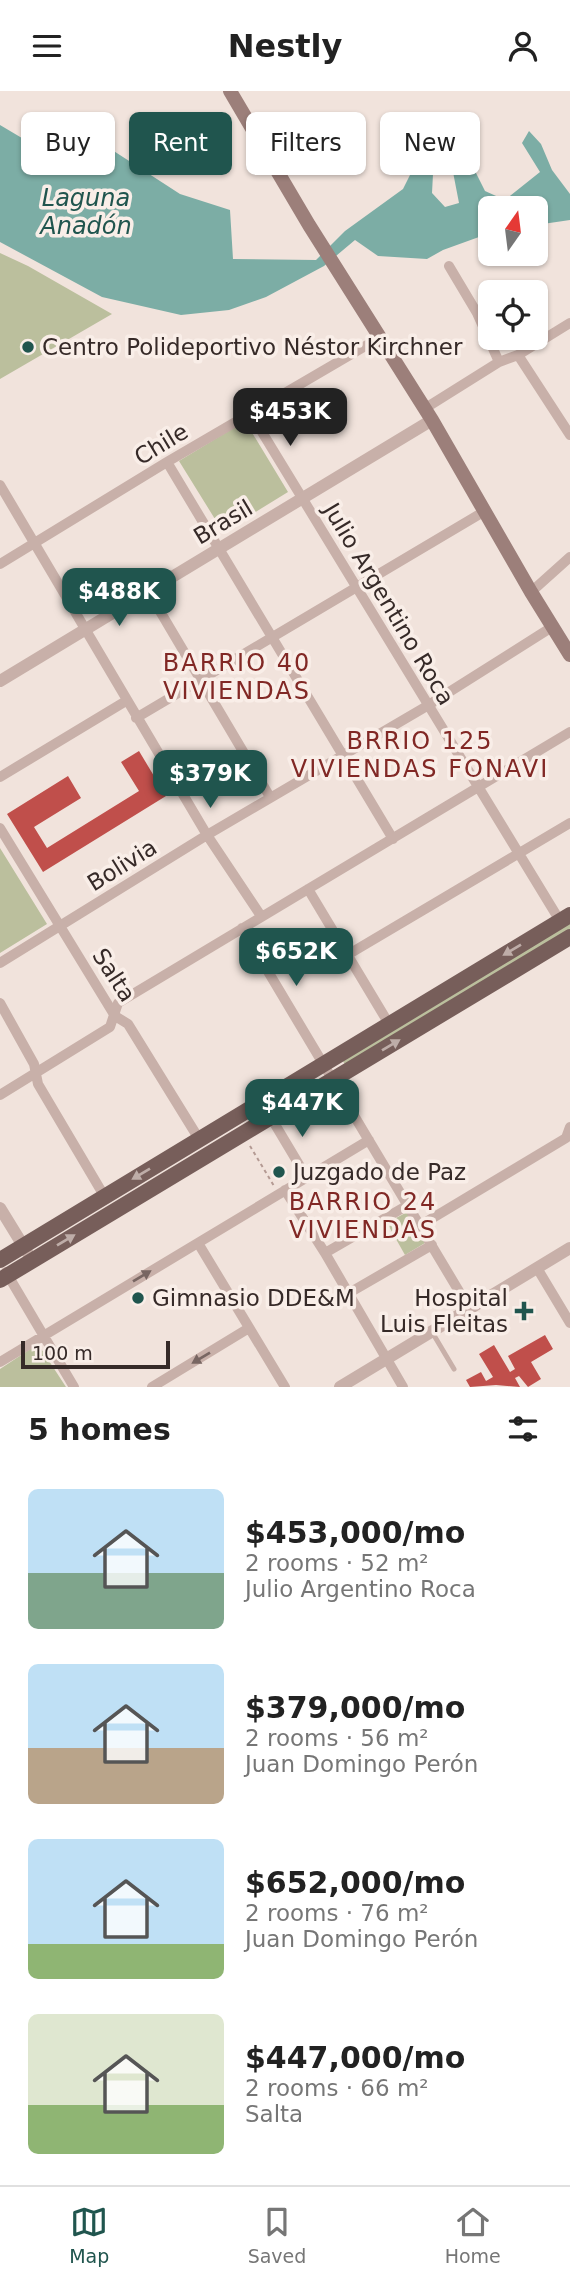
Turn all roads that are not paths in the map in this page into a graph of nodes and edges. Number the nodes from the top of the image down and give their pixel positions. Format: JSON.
{"nodes":[{"id":1,"x":230,"y":91,"type":"edge"},
{"id":2,"x":449,"y":266,"type":"dead end"},
{"id":3,"x":570,"y":323,"type":"edge"},
{"id":4,"x":379,"y":338,"type":"junction"},
{"id":5,"x":518,"y":355,"type":"junction"},
{"id":6,"x":499,"y":362,"type":"junction"},
{"id":7,"x":251,"y":414,"type":"junction"},
{"id":8,"x":428,"y":414,"type":"junction"},
{"id":9,"x":570,"y":435,"type":"edge"},
{"id":10,"x":167,"y":462,"type":"junction"},
{"id":11,"x":0,"y":485,"type":"edge"},
{"id":12,"x":303,"y":498,"type":"junction"},
{"id":13,"x":485,"y":511,"type":"junction"},
{"id":14,"x":36,"y":543,"type":"junction"},
{"id":15,"x":220,"y":548,"type":"junction"},
{"id":16,"x":570,"y":557,"type":"edge"},
{"id":17,"x":0,"y":564,"type":"edge"},
{"id":18,"x":357,"y":588,"type":"junction"},
{"id":19,"x":148,"y":591,"type":"junction"},
{"id":20,"x":531,"y":592,"type":"junction"},
{"id":21,"x":552,"y":627,"type":"junction"},
{"id":22,"x":86,"y":628,"type":"junction"},
{"id":23,"x":272,"y":638,"type":"junction"},
{"id":24,"x":570,"y":655,"type":"edge"},
{"id":25,"x":200,"y":680,"type":"junction"},
{"id":26,"x":0,"y":681,"type":"edge"},
{"id":27,"x":127,"y":701,"type":"junction"},
{"id":28,"x":427,"y":705,"type":"junction"},
{"id":29,"x":136,"y":718,"type":"junction"},
{"id":30,"x":570,"y":732,"type":"edge"},
{"id":31,"x":342,"y":755,"type":"junction"},
{"id":32,"x":0,"y":777,"type":"edge"},
{"id":33,"x":478,"y":787,"type":"junction"},
{"id":34,"x":270,"y":797,"type":"junction"},
{"id":35,"x":570,"y":823,"type":"edge"},
{"id":36,"x":0,"y":828,"type":"edge"},
{"id":37,"x":207,"y":835,"type":"junction"},
{"id":38,"x":393,"y":839,"type":"junction"},
{"id":39,"x":519,"y":853,"type":"junction"},
{"id":40,"x":308,"y":889,"type":"junction"},
{"id":41,"x":261,"y":916,"type":"junction"},
{"id":42,"x":565,"y":918,"type":"edge"},
{"id":43,"x":61,"y":926,"type":"junction"},
{"id":44,"x":242,"y":928,"type":"junction"},
{"id":45,"x":570,"y":937,"type":"edge"},
{"id":46,"x":349,"y":954,"type":"junction"},
{"id":47,"x":0,"y":963,"type":"edge"},
{"id":48,"x":0,"y":1003,"type":"edge"},
{"id":49,"x":115,"y":1016,"type":"junction"},
{"id":50,"x":389,"y":1024,"type":"junction"},
{"id":51,"x":323,"y":1064,"type":"junction"},
{"id":52,"x":36,"y":1074,"type":"junction"},
{"id":53,"x":332,"y":1080,"type":"junction"},
{"id":54,"x":0,"y":1095,"type":"edge"},
{"id":55,"x":270,"y":1116,"type":"junction"},
{"id":56,"x":570,"y":1127,"type":"edge"},
{"id":57,"x":199,"y":1139,"type":"junction"},
{"id":58,"x":369,"y":1140,"type":"junction"},
{"id":59,"x":568,"y":1141,"type":"edge"},
{"id":60,"x":307,"y":1178,"type":"junction"},
{"id":61,"x":285,"y":1190,"type":"junction"},
{"id":62,"x":104,"y":1196,"type":"junction"},
{"id":63,"x":408,"y":1205,"type":"junction"},
{"id":64,"x":0,"y":1208,"type":"edge"},
{"id":65,"x":113,"y":1212,"type":"junction"},
{"id":66,"x":421,"y":1225,"type":"junction"},
{"id":67,"x":198,"y":1243,"type":"junction"},
{"id":68,"x":23,"y":1245,"type":"junction"},
{"id":69,"x":432,"y":1245,"type":"junction"},
{"id":70,"x":570,"y":1248,"type":"edge"},
{"id":71,"x":325,"y":1253,"type":"junction"},
{"id":72,"x":32,"y":1260,"type":"junction"},
{"id":73,"x":537,"y":1268,"type":"junction"},
{"id":74,"x":2,"y":1270,"type":"edge"},
{"id":75,"x":349,"y":1293,"type":"junction"},
{"id":76,"x":469,"y":1308,"type":"junction"},
{"id":77,"x":570,"y":1322,"type":"edge"},
{"id":78,"x":249,"y":1328,"type":"junction"},
{"id":79,"x":432,"y":1332,"type":"junction"},
{"id":80,"x":44,"y":1336,"type":"junction"},
{"id":81,"x":387,"y":1360,"type":"junction"},
{"id":82,"x":0,"y":1362,"type":"edge"},
{"id":83,"x":454,"y":1369,"type":"dead end"},
{"id":84,"x":75,"y":1387,"type":"edge"},
{"id":85,"x":152,"y":1387,"type":"edge"},
{"id":86,"x":285,"y":1387,"type":"edge"},
{"id":87,"x":340,"y":1387,"type":"edge"},
{"id":88,"x":403,"y":1387,"type":"edge"}],
"edges":[{"from":1,"to":4,"type":"main road"},
{"from":2,"to":6,"type":"street"},
{"from":3,"to":5,"type":"street"},
{"from":4,"to":7,"type":"street","name":"Chile"},
{"from":4,"to":8,"type":"main road"},
{"from":5,"to":6,"type":"street"},
{"from":5,"to":9,"type":"street"},
{"from":6,"to":8,"type":"street"},
{"from":7,"to":10,"type":"street","name":"Chile"},
{"from":7,"to":12,"type":"street","name":"Julio Argentino Roca"},
{"from":8,"to":12,"type":"street","name":"Brasil"},
{"from":8,"to":13,"type":"main road"},
{"from":10,"to":14,"type":"street","name":"Chile"},
{"from":10,"to":15,"type":"street"},
{"from":11,"to":14,"type":"street"},
{"from":12,"to":15,"type":"street","name":"Brasil"},
{"from":12,"to":18,"type":"street","name":"Julio Argentino Roca"},
{"from":13,"to":18,"type":"street"},
{"from":13,"to":20,"type":"main road"},
{"from":14,"to":17,"type":"street","name":"Chile"},
{"from":14,"to":22,"type":"street"},
{"from":15,"to":19,"type":"street","name":"Brasil"},
{"from":15,"to":23,"type":"street"},
{"from":16,"to":20,"type":"street"},
{"from":18,"to":23,"type":"street"},
{"from":18,"to":28,"type":"street","name":"Julio Argentino Roca"},
{"from":19,"to":22,"type":"street","name":"Brasil"},
{"from":19,"to":25,"type":"street"},
{"from":20,"to":21,"type":"main road"},
{"from":21,"to":24,"type":"main road"},
{"from":21,"to":28,"type":"street","name":"Bolivia"},
{"from":22,"to":26,"type":"street","name":"Brasil"},
{"from":22,"to":27,"type":"street"},
{"from":23,"to":25,"type":"street"},
{"from":23,"to":31,"type":"street"},
{"from":25,"to":29,"type":"street"},
{"from":25,"to":34,"type":"street"},
{"from":27,"to":29,"type":"street"},
{"from":27,"to":32,"type":"street"},
{"from":28,"to":31,"type":"street","name":"Bolivia"},
{"from":28,"to":33,"type":"street","name":"Julio Argentino Roca"},
{"from":29,"to":37,"type":"street"},
{"from":30,"to":33,"type":"street"},
{"from":31,"to":34,"type":"street","name":"Bolivia"},
{"from":31,"to":38,"type":"street"},
{"from":33,"to":38,"type":"street"},
{"from":33,"to":39,"type":"street","name":"Julio Argentino Roca"},
{"from":34,"to":37,"type":"street","name":"Bolivia"},
{"from":35,"to":39,"type":"street"},
{"from":36,"to":43,"type":"street","name":"Salta"},
{"from":37,"to":41,"type":"street"},
{"from":37,"to":43,"type":"street","name":"Bolivia"},
{"from":38,"to":40,"type":"street"},
{"from":39,"to":42,"type":"street","name":"Julio Argentino Roca"},
{"from":39,"to":46,"type":"street"},
{"from":40,"to":41,"type":"street"},
{"from":40,"to":46,"type":"street"},
{"from":41,"to":44,"type":"street"},
{"from":42,"to":50,"type":"main road","one_way":true},
{"from":43,"to":47,"type":"street","name":"Bolivia"},
{"from":43,"to":49,"type":"street","name":"Salta"},
{"from":44,"to":49,"type":"street"},
{"from":44,"to":51,"type":"street"},
{"from":53,"to":45,"type":"main road","one_way":true},
{"from":46,"to":50,"type":"street"},
{"from":48,"to":52,"type":"street"},
{"from":49,"to":52,"type":"street"},
{"from":49,"to":57,"type":"street","name":"Salta"},
{"from":50,"to":51,"type":"main road"},
{"from":51,"to":53,"type":"street"},
{"from":51,"to":57,"type":"main road"},
{"from":52,"to":54,"type":"street"},
{"from":52,"to":62,"type":"street"},
{"from":53,"to":55,"type":"main road"},
{"from":53,"to":58,"type":"street"},
{"from":55,"to":60,"type":"street"},
{"from":55,"to":65,"type":"main road"},
{"from":56,"to":59,"type":"street"},
{"from":57,"to":62,"type":"main road","one_way":true},
{"from":58,"to":60,"type":"street"},
{"from":58,"to":63,"type":"street"},
{"from":59,"to":66,"type":"street"},
{"from":60,"to":61,"type":"street"},
{"from":61,"to":67,"type":"street"},
{"from":61,"to":71,"type":"street"},
{"from":62,"to":65,"type":"street"},
{"from":62,"to":68,"type":"main road"},
{"from":63,"to":66,"type":"street"},
{"from":63,"to":71,"type":"street"},
{"from":64,"to":68,"type":"street"},
{"from":72,"to":65,"type":"main road","one_way":true},
{"from":66,"to":69,"type":"street"},
{"from":67,"to":78,"type":"street"},
{"from":80,"to":67,"type":"street","one_way":true},
{"from":68,"to":72,"type":"street"},
{"from":68,"to":74,"type":"main road"},
{"from":69,"to":75,"type":"street"},
{"from":69,"to":76,"type":"street"},
{"from":70,"to":73,"type":"street"},
{"from":71,"to":75,"type":"street"},
{"from":72,"to":74,"type":"main road"},
{"from":73,"to":76,"type":"street"},
{"from":73,"to":77,"type":"street"},
{"from":74,"to":80,"type":"street"},
{"from":75,"to":81,"type":"street"},
{"from":76,"to":79,"type":"street"},
{"from":78,"to":85,"type":"street","one_way":true},
{"from":78,"to":86,"type":"street"},
{"from":79,"to":81,"type":"street"},
{"from":79,"to":83,"type":"lane"},
{"from":80,"to":82,"type":"street"},
{"from":80,"to":84,"type":"street"},
{"from":81,"to":87,"type":"street"},
{"from":81,"to":88,"type":"street"}]}
